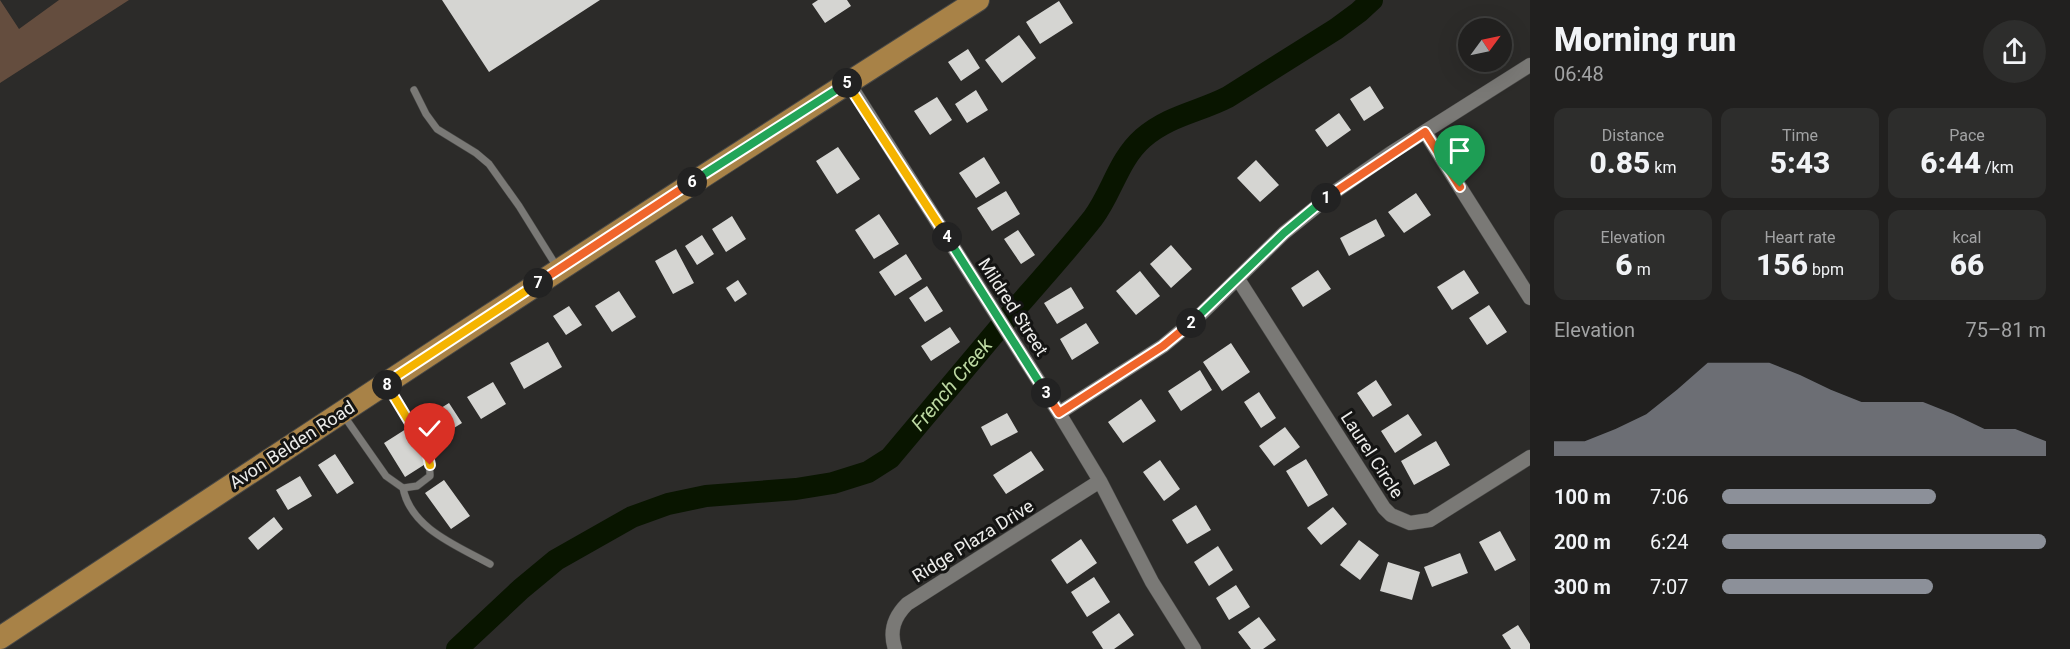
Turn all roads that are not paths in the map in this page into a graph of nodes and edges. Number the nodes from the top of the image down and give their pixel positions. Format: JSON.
{"nodes":[{"id":1,"x":978,"y":0,"type":"edge"},
{"id":2,"x":1530,"y":64,"type":"edge"},
{"id":3,"x":848,"y":82,"type":"junction"},
{"id":4,"x":414,"y":90,"type":"dead end"},
{"id":5,"x":1425,"y":132,"type":"junction"},
{"id":6,"x":558,"y":269,"type":"junction"},
{"id":7,"x":1238,"y":279,"type":"junction"},
{"id":8,"x":1530,"y":298,"type":"edge"},
{"id":9,"x":386,"y":383,"type":"junction"},
{"id":10,"x":342,"y":412,"type":"junction"},
{"id":11,"x":1059,"y":413,"type":"junction"},
{"id":12,"x":1530,"y":457,"type":"edge"},
{"id":13,"x":1100,"y":481,"type":"junction"},
{"id":14,"x":403,"y":488,"type":"junction"},
{"id":15,"x":490,"y":564,"type":"dead end"},
{"id":16,"x":0,"y":638,"type":"edge"},
{"id":17,"x":895,"y":649,"type":"edge"},
{"id":18,"x":1194,"y":649,"type":"edge"}],
"edges":[{"from":1,"to":3,"type":"main road","name":"Avon Belden Road"},
{"from":2,"to":5,"type":"street"},
{"from":3,"to":6,"type":"main road","name":"Avon Belden Road"},
{"from":3,"to":11,"type":"street","name":"Mildred Street"},
{"from":4,"to":6,"type":"lane"},
{"from":5,"to":7,"type":"street"},
{"from":5,"to":8,"type":"street"},
{"from":6,"to":9,"type":"main road","name":"Avon Belden Road"},
{"from":7,"to":11,"type":"street"},
{"from":7,"to":12,"type":"street","name":"Laurel Circle"},
{"from":9,"to":10,"type":"main road","name":"Avon Belden Road"},
{"from":9,"to":14,"type":"lane"},
{"from":10,"to":14,"type":"lane"},
{"from":10,"to":16,"type":"main road","name":"Avon Belden Road"},
{"from":11,"to":13,"type":"street","name":"Mildred Street"},
{"from":13,"to":17,"type":"street","name":"Ridge Plaza Drive"},
{"from":13,"to":18,"type":"street","name":"Mildred Street"},
{"from":14,"to":15,"type":"lane"}]}
